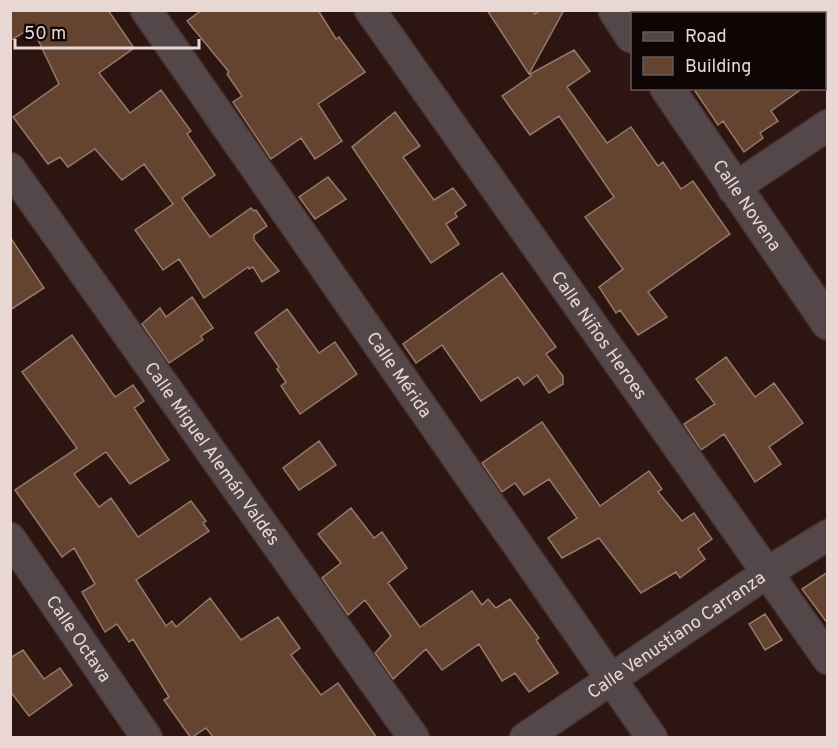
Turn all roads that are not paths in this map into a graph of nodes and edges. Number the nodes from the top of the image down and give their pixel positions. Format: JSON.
{"nodes":[{"id":1,"x":146,"y":10,"type":"edge"},
{"id":2,"x":370,"y":10,"type":"edge"},
{"id":3,"x":668,"y":90,"type":"edge"},
{"id":4,"x":828,"y":125,"type":"edge"},
{"id":5,"x":10,"y":168,"type":"edge"},
{"id":6,"x":734,"y":189,"type":"junction"},
{"id":7,"x":828,"y":323,"type":"edge"},
{"id":8,"x":828,"y":535,"type":"edge"},
{"id":9,"x":10,"y":538,"type":"edge"},
{"id":10,"x":768,"y":572,"type":"junction"},
{"id":11,"x":828,"y":659,"type":"edge"},
{"id":12,"x":612,"y":679,"type":"junction"},
{"id":13,"x":147,"y":738,"type":"edge"},
{"id":14,"x":414,"y":738,"type":"edge"},
{"id":15,"x":525,"y":738,"type":"edge"},
{"id":16,"x":652,"y":738,"type":"edge"}],
"edges":[{"from":1,"to":12,"type":"street","name":"Calle Mérida"},
{"from":2,"to":10,"type":"street","name":"Calle Niños Heroes"},
{"from":3,"to":6,"type":"street","name":"Calle Novena"},
{"from":4,"to":6,"type":"street"},
{"from":5,"to":14,"type":"street","name":"Calle Miguel Alemán Valdés"},
{"from":6,"to":7,"type":"street","name":"Calle Novena"},
{"from":8,"to":10,"type":"street","name":"Calle Venustiano Carranza"},
{"from":9,"to":13,"type":"street","name":"Calle Octava"},
{"from":10,"to":11,"type":"street","name":"Calle Niños Heroes"},
{"from":10,"to":12,"type":"street","name":"Calle Venustiano Carranza"},
{"from":12,"to":15,"type":"street","name":"Calle Venustiano Carranza"},
{"from":12,"to":16,"type":"street","name":"Calle Mérida"}]}
